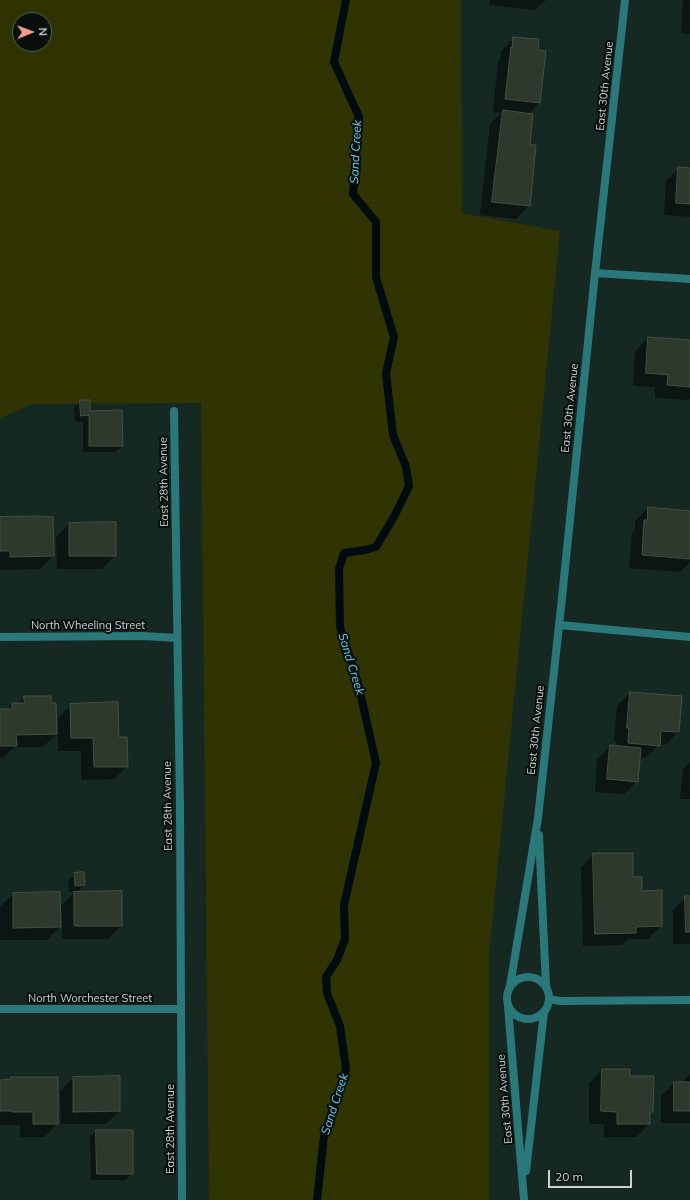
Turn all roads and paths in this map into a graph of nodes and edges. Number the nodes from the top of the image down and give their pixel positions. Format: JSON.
{"nodes":[{"id":1,"x":625,"y":0,"type":"edge"},
{"id":2,"x":595,"y":273,"type":"junction"},
{"id":3,"x":690,"y":279,"type":"edge"},
{"id":4,"x":174,"y":411,"type":"dead end"},
{"id":5,"x":559,"y":625,"type":"junction"},
{"id":6,"x":0,"y":637,"type":"edge"},
{"id":7,"x":690,"y":637,"type":"edge"},
{"id":8,"x":177,"y":638,"type":"junction"},
{"id":9,"x":538,"y":818,"type":"junction"},
{"id":10,"x":510,"y":986,"type":"junction"},
{"id":11,"x":546,"y":986,"type":"junction"},
{"id":12,"x":549,"y":999,"type":"junction"},
{"id":13,"x":690,"y":1000,"type":"edge"},
{"id":14,"x":508,"y":1007,"type":"junction"},
{"id":15,"x":0,"y":1009,"type":"edge"},
{"id":16,"x":181,"y":1010,"type":"junction"},
{"id":17,"x":544,"y":1012,"type":"junction"},
{"id":18,"x":524,"y":1189,"type":"junction"},
{"id":19,"x":182,"y":1200,"type":"edge"},
{"id":20,"x":524,"y":1200,"type":"edge"}],
"edges":[{"from":1,"to":2,"type":"street","name":"East 30th Avenue"},
{"from":2,"to":3,"type":"street"},
{"from":2,"to":5,"type":"street","name":"East 30th Avenue"},
{"from":4,"to":8,"type":"street","name":"East 28th Avenue"},
{"from":5,"to":7,"type":"street"},
{"from":5,"to":9,"type":"street","name":"East 30th Avenue"},
{"from":6,"to":8,"type":"street","name":"North Wheeling Street"},
{"from":8,"to":16,"type":"street","name":"East 28th Avenue"},
{"from":9,"to":10,"type":"street","name":"East 30th Avenue"},
{"from":9,"to":11,"type":"street","name":"East 30th Avenue"},
{"from":10,"to":11,"type":"street"},
{"from":10,"to":14,"type":"street"},
{"from":11,"to":12,"type":"street"},
{"from":12,"to":13,"type":"street"},
{"from":12,"to":17,"type":"street"},
{"from":14,"to":17,"type":"street"},
{"from":14,"to":18,"type":"street","name":"East 30th Avenue"},
{"from":15,"to":16,"type":"street","name":"North Worchester Street"},
{"from":16,"to":19,"type":"street","name":"East 28th Avenue"},
{"from":17,"to":18,"type":"street","name":"East 30th Avenue"},
{"from":18,"to":20,"type":"street","name":"East 30th Avenue"}]}
